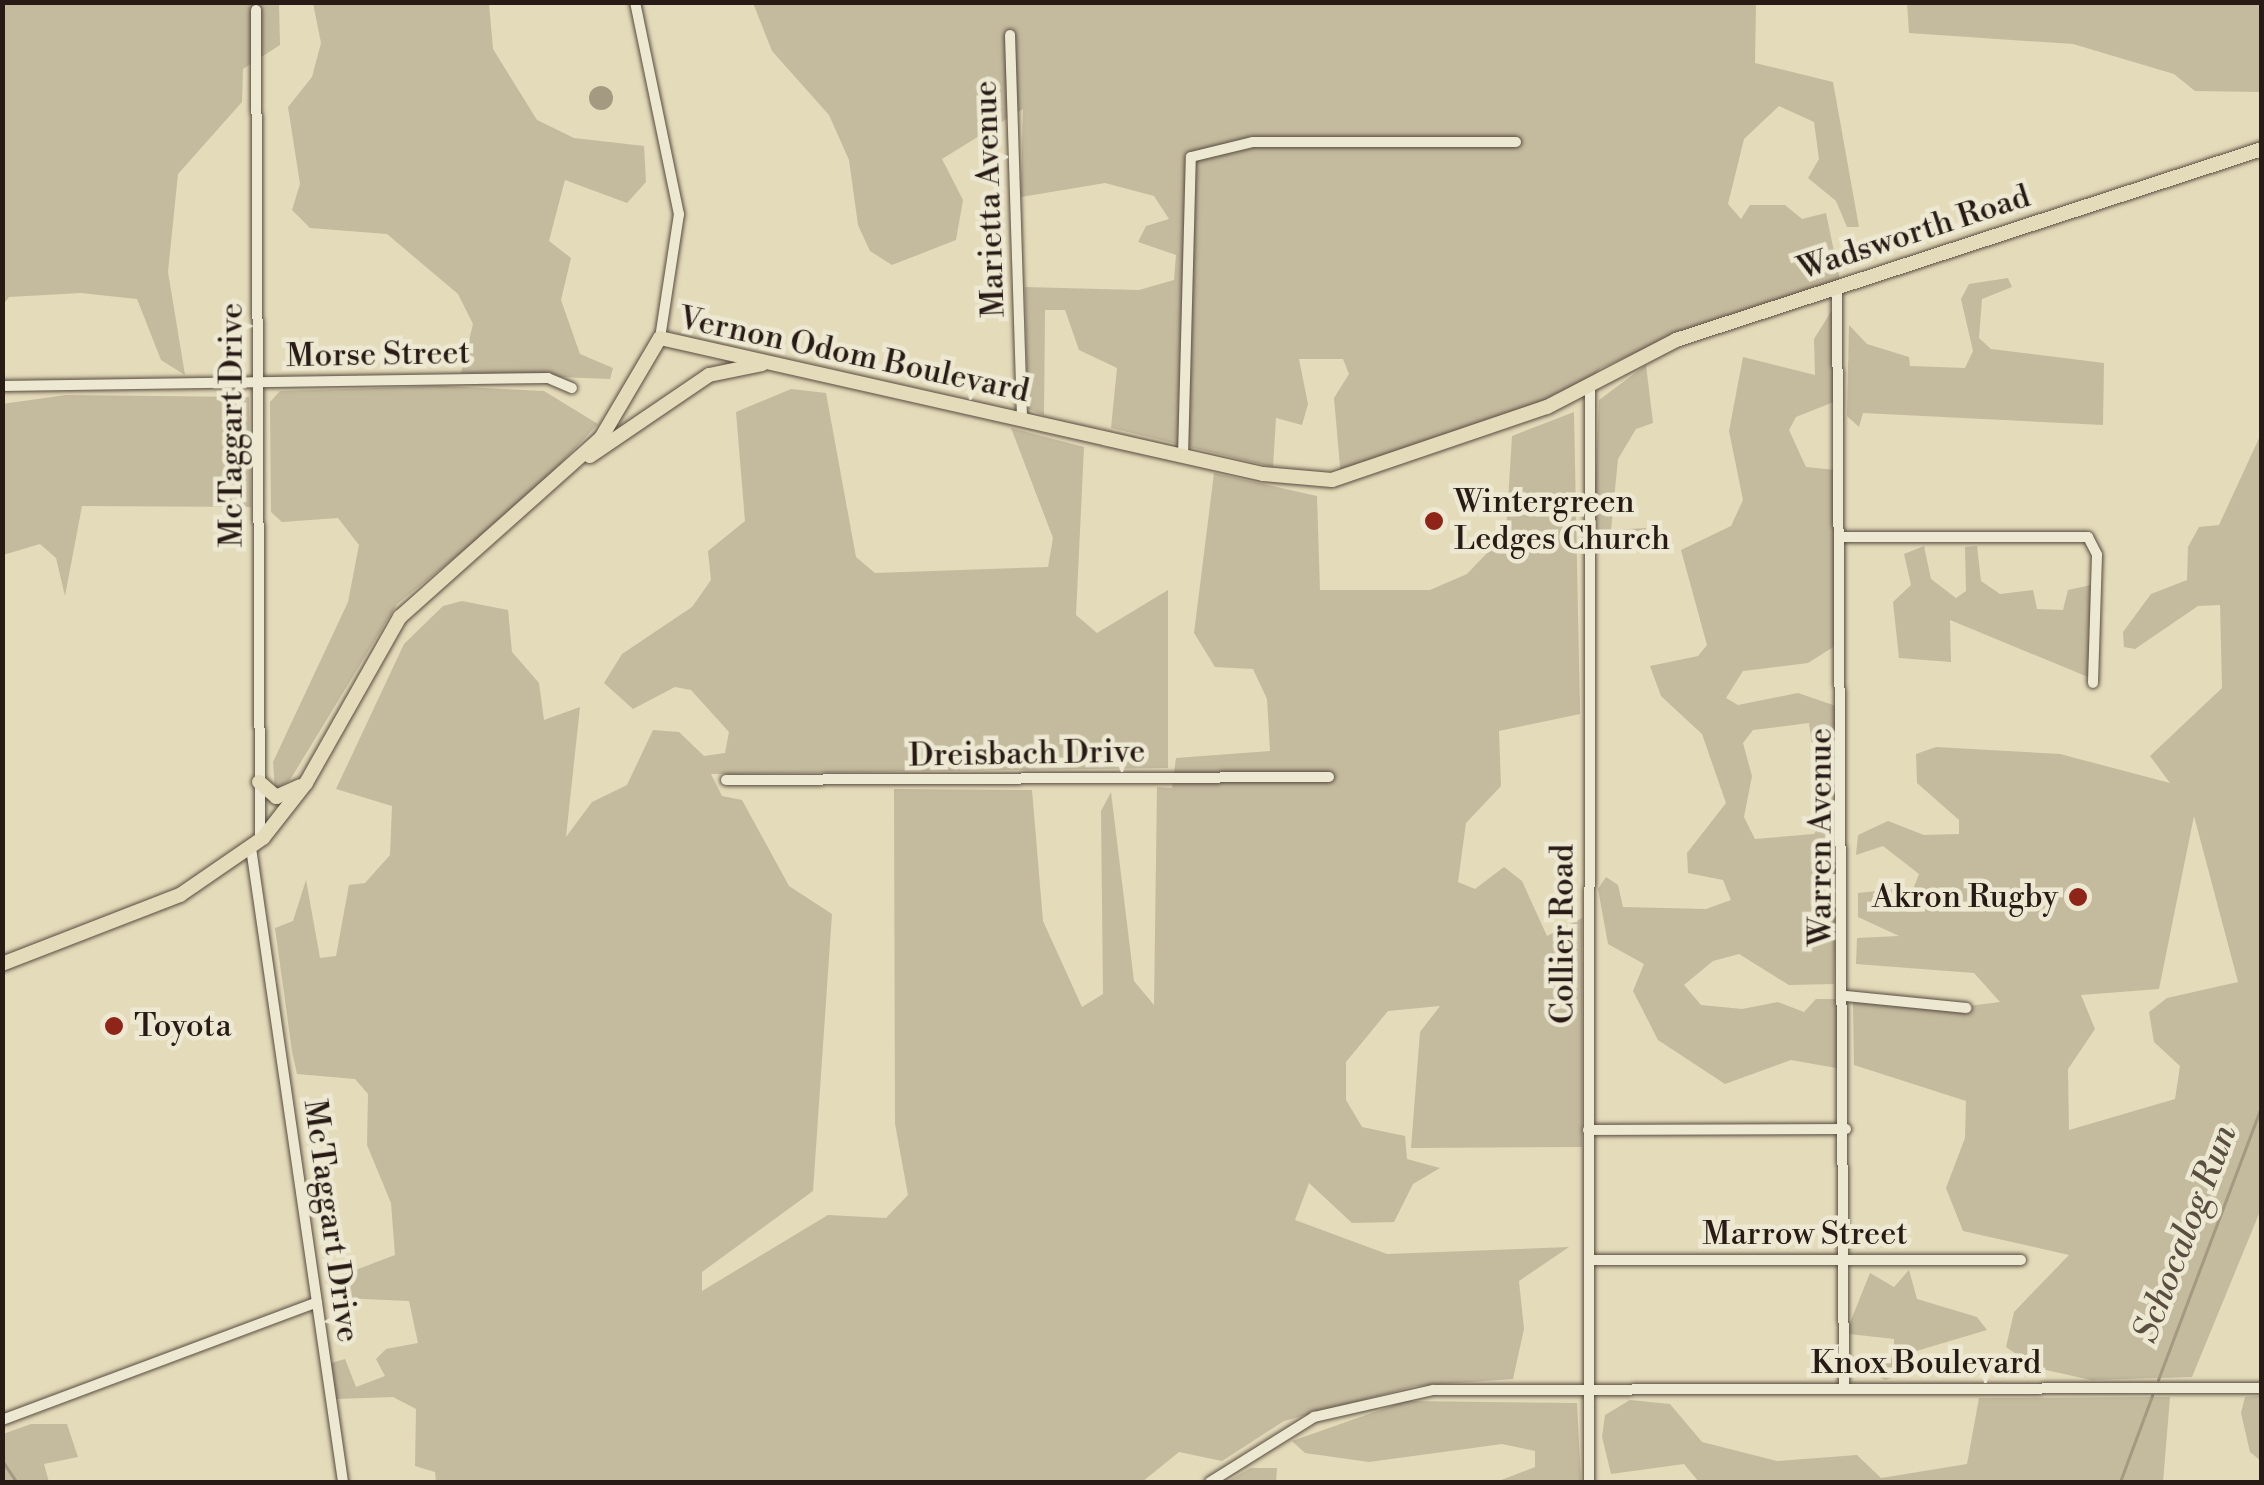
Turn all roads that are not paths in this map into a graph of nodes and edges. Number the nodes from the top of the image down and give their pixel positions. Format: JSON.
{"nodes":[{"id":1,"x":635,"y":2,"type":"edge"},
{"id":2,"x":256,"y":10,"type":"dead end"},
{"id":3,"x":1010,"y":35,"type":"dead end"},
{"id":4,"x":1516,"y":142,"type":"dead end"},
{"id":5,"x":2262,"y":150,"type":"edge"},
{"id":6,"x":1837,"y":287,"type":"junction"},
{"id":7,"x":660,"y":338,"type":"junction"},
{"id":8,"x":767,"y":363,"type":"junction"},
{"id":9,"x":257,"y":382,"type":"junction"},
{"id":10,"x":2,"y":386,"type":"edge"},
{"id":11,"x":1590,"y":386,"type":"junction"},
{"id":12,"x":572,"y":388,"type":"dead end"},
{"id":13,"x":1022,"y":420,"type":"junction"},
{"id":14,"x":1183,"y":456,"type":"junction"},
{"id":15,"x":578,"y":462,"type":"junction"},
{"id":16,"x":1844,"y":537,"type":"junction"},
{"id":17,"x":2093,"y":683,"type":"dead end"},
{"id":18,"x":1329,"y":777,"type":"dead end"},
{"id":19,"x":726,"y":780,"type":"dead end"},
{"id":20,"x":260,"y":782,"type":"junction"},
{"id":21,"x":306,"y":783,"type":"junction"},
{"id":22,"x":255,"y":844,"type":"junction"},
{"id":23,"x":2,"y":964,"type":"edge"},
{"id":24,"x":1846,"y":996,"type":"junction"},
{"id":25,"x":1966,"y":1008,"type":"dead end"},
{"id":26,"x":1846,"y":1128,"type":"junction"},
{"id":27,"x":1588,"y":1130,"type":"junction"},
{"id":28,"x":1847,"y":1258,"type":"junction"},
{"id":29,"x":1589,"y":1260,"type":"junction"},
{"id":30,"x":2021,"y":1260,"type":"dead end"},
{"id":31,"x":317,"y":1302,"type":"junction"},
{"id":32,"x":1844,"y":1387,"type":"junction"},
{"id":33,"x":1590,"y":1388,"type":"junction"},
{"id":34,"x":2262,"y":1388,"type":"edge"},
{"id":35,"x":2,"y":1420,"type":"edge"},
{"id":36,"x":343,"y":1482,"type":"edge"},
{"id":37,"x":1210,"y":1482,"type":"edge"},
{"id":38,"x":1589,"y":1482,"type":"edge"}],
"edges":[{"from":1,"to":7,"type":"street"},
{"from":2,"to":9,"type":"street","name":"McTaggart Drive"},
{"from":3,"to":13,"type":"street","name":"Marietta Avenue"},
{"from":4,"to":14,"type":"street"},
{"from":5,"to":6,"type":"main road","name":"Wadsworth Road"},
{"from":6,"to":11,"type":"main road","name":"Wadsworth Road"},
{"from":6,"to":16,"type":"street","name":"Warren Avenue"},
{"from":7,"to":8,"type":"main road","name":"Vernon Odom Boulevard"},
{"from":7,"to":15,"type":"main road","name":"Vernon Odom Boulevard"},
{"from":8,"to":13,"type":"main road","name":"Vernon Odom Boulevard"},
{"from":8,"to":15,"type":"main road"},
{"from":9,"to":10,"type":"street","name":"Morse Street"},
{"from":9,"to":12,"type":"street","name":"Morse Street"},
{"from":9,"to":20,"type":"street","name":"McTaggart Drive"},
{"from":11,"to":14,"type":"main road","name":"Vernon Odom Boulevard"},
{"from":11,"to":27,"type":"street","name":"Collier Road"},
{"from":13,"to":14,"type":"main road","name":"Vernon Odom Boulevard"},
{"from":15,"to":21,"type":"main road","name":"Vernon Odom Boulevard"},
{"from":16,"to":17,"type":"street"},
{"from":16,"to":24,"type":"street","name":"Warren Avenue"},
{"from":18,"to":19,"type":"street","name":"Dreisbach Drive"},
{"from":20,"to":21,"type":"main road"},
{"from":20,"to":22,"type":"street","name":"McTaggart Drive"},
{"from":21,"to":22,"type":"main road","name":"Vernon Odom Boulevard"},
{"from":22,"to":23,"type":"main road","name":"Vernon Odom Boulevard"},
{"from":22,"to":31,"type":"street","name":"McTaggart Drive"},
{"from":24,"to":25,"type":"street"},
{"from":24,"to":26,"type":"street","name":"Warren Avenue"},
{"from":26,"to":27,"type":"street"},
{"from":26,"to":28,"type":"street","name":"Warren Avenue"},
{"from":27,"to":29,"type":"street","name":"Collier Road"},
{"from":28,"to":29,"type":"street","name":"Marrow Street"},
{"from":28,"to":30,"type":"street","name":"Marrow Street"},
{"from":28,"to":32,"type":"street","name":"Warren Avenue"},
{"from":29,"to":33,"type":"street","name":"Collier Road"},
{"from":31,"to":35,"type":"street"},
{"from":31,"to":36,"type":"street","name":"McTaggart Drive"},
{"from":32,"to":33,"type":"street","name":"Knox Boulevard"},
{"from":32,"to":34,"type":"street","name":"Knox Boulevard"},
{"from":33,"to":37,"type":"street","name":"Knox Boulevard"},
{"from":33,"to":38,"type":"street","name":"Collier Road"}]}
